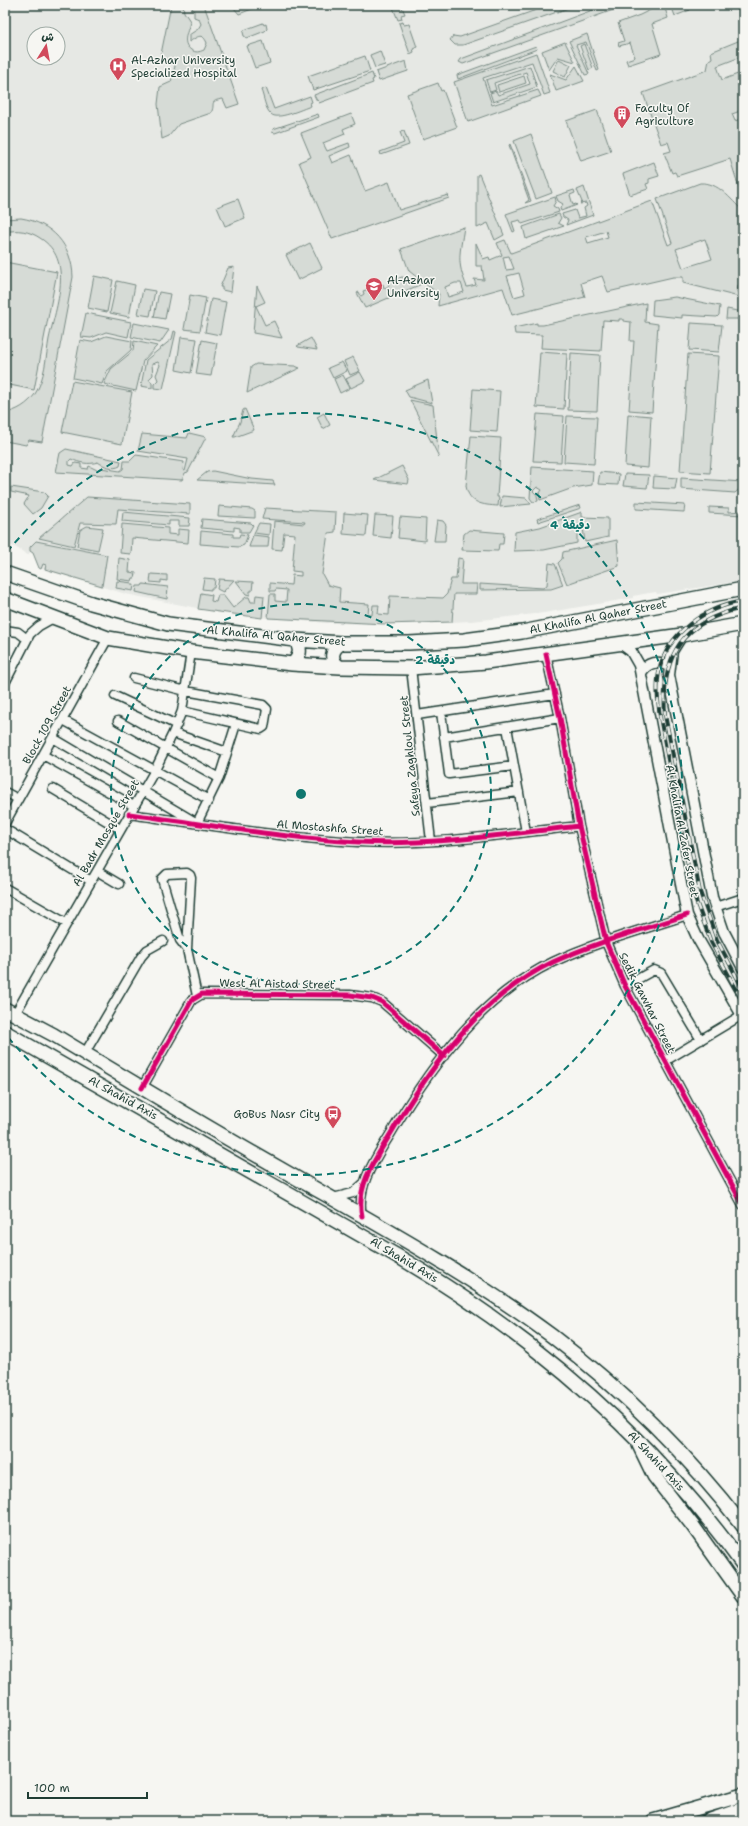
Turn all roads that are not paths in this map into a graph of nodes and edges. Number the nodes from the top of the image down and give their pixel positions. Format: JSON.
{"nodes":[{"id":1,"x":5,"y":573,"type":"edge"},
{"id":2,"x":743,"y":589,"type":"edge"},
{"id":3,"x":5,"y":599,"type":"edge"},
{"id":4,"x":55,"y":617,"type":"junction"},
{"id":5,"x":743,"y":624,"type":"edge"},
{"id":6,"x":5,"y":630,"type":"edge"},
{"id":7,"x":682,"y":635,"type":"junction"},
{"id":8,"x":108,"y":638,"type":"junction"},
{"id":9,"x":27,"y":639,"type":"junction"},
{"id":10,"x":295,"y":640,"type":"junction"},
{"id":11,"x":342,"y":643,"type":"junction"},
{"id":12,"x":620,"y":643,"type":"junction"},
{"id":13,"x":191,"y":652,"type":"junction"},
{"id":14,"x":546,"y":654,"type":"junction"},
{"id":15,"x":292,"y":664,"type":"junction"},
{"id":16,"x":669,"y":666,"type":"junction"},
{"id":17,"x":340,"y":667,"type":"junction"},
{"id":18,"x":412,"y":668,"type":"junction"},
{"id":19,"x":640,"y":673,"type":"junction"},
{"id":20,"x":134,"y":678,"type":"dead end"},
{"id":21,"x":5,"y":683,"type":"edge"},
{"id":22,"x":186,"y":692,"type":"junction"},
{"id":23,"x":555,"y":694,"type":"junction"},
{"id":24,"x":115,"y":696,"type":"dead end"},
{"id":25,"x":182,"y":711,"type":"junction"},
{"id":26,"x":441,"y":712,"type":"junction"},
{"id":27,"x":417,"y":715,"type":"junction"},
{"id":28,"x":560,"y":718,"type":"junction"},
{"id":29,"x":63,"y":720,"type":"junction"},
{"id":30,"x":118,"y":721,"type":"dead end"},
{"id":31,"x":177,"y":724,"type":"junction"},
{"id":32,"x":236,"y":724,"type":"junction"},
{"id":33,"x":507,"y":727,"type":"junction"},
{"id":34,"x":173,"y":733,"type":"junction"},
{"id":35,"x":444,"y":737,"type":"junction"},
{"id":36,"x":53,"y":738,"type":"junction"},
{"id":37,"x":165,"y":749,"type":"junction"},
{"id":38,"x":227,"y":752,"type":"junction"},
{"id":39,"x":43,"y":755,"type":"junction"},
{"id":40,"x":514,"y":766,"type":"junction"},
{"id":41,"x":155,"y":770,"type":"junction"},
{"id":42,"x":219,"y":778,"type":"junction"},
{"id":43,"x":53,"y":789,"type":"dead end"},
{"id":44,"x":143,"y":790,"type":"junction"},
{"id":45,"x":5,"y":792,"type":"edge"},
{"id":46,"x":518,"y":792,"type":"junction"},
{"id":47,"x":18,"y":799,"type":"junction"},
{"id":48,"x":209,"y":800,"type":"junction"},
{"id":49,"x":426,"y":803,"type":"junction"},
{"id":50,"x":134,"y":806,"type":"junction"},
{"id":51,"x":129,"y":814,"type":"junction"},
{"id":52,"x":5,"y":823,"type":"edge"},
{"id":53,"x":197,"y":823,"type":"junction"},
{"id":54,"x":579,"y":826,"type":"junction"},
{"id":55,"x":5,"y":829,"type":"edge"},
{"id":56,"x":120,"y":829,"type":"junction"},
{"id":57,"x":526,"y":832,"type":"junction"},
{"id":58,"x":431,"y":841,"type":"junction"},
{"id":59,"x":97,"y":871,"type":"junction"},
{"id":60,"x":91,"y":881,"type":"junction"},
{"id":61,"x":119,"y":884,"type":"dead end"},
{"id":62,"x":5,"y":888,"type":"edge"},
{"id":63,"x":743,"y":898,"type":"edge"},
{"id":64,"x":715,"y":907,"type":"junction"},
{"id":65,"x":687,"y":915,"type":"junction"},
{"id":66,"x":66,"y":923,"type":"junction"},
{"id":67,"x":163,"y":941,"type":"dead end"},
{"id":68,"x":606,"y":942,"type":"junction"},
{"id":69,"x":186,"y":949,"type":"junction"},
{"id":70,"x":743,"y":968,"type":"edge"},
{"id":71,"x":625,"y":986,"type":"junction"},
{"id":72,"x":197,"y":996,"type":"junction"},
{"id":73,"x":10,"y":1012,"type":"edge"},
{"id":74,"x":742,"y":1016,"type":"edge"},
{"id":75,"x":31,"y":1023,"type":"junction"},
{"id":76,"x":5,"y":1032,"type":"edge"},
{"id":77,"x":54,"y":1035,"type":"junction"},
{"id":78,"x":701,"y":1040,"type":"junction"},
{"id":79,"x":24,"y":1042,"type":"junction"},
{"id":80,"x":41,"y":1052,"type":"junction"},
{"id":81,"x":85,"y":1054,"type":"junction"},
{"id":82,"x":444,"y":1056,"type":"junction"},
{"id":83,"x":665,"y":1061,"type":"junction"},
{"id":84,"x":142,"y":1088,"type":"junction"},
{"id":85,"x":363,"y":1184,"type":"junction"},
{"id":86,"x":333,"y":1198,"type":"junction"},
{"id":87,"x":743,"y":1205,"type":"edge"},
{"id":88,"x":362,"y":1216,"type":"junction"},
{"id":89,"x":637,"y":1439,"type":"junction"},
{"id":90,"x":743,"y":1526,"type":"edge"},
{"id":91,"x":743,"y":1565,"type":"edge"},
{"id":92,"x":743,"y":1596,"type":"edge"},
{"id":93,"x":742,"y":1795,"type":"edge"},
{"id":94,"x":743,"y":1809,"type":"edge"},
{"id":95,"x":653,"y":1821,"type":"edge"},
{"id":96,"x":708,"y":1821,"type":"edge"}],
"edges":[{"from":1,"to":10,"type":"main road","name":"Al Khalifa Al Qaher Street"},
{"from":2,"to":11,"type":"main road","name":"Al Khalifa Al Qaher Street"},
{"from":3,"to":4,"type":"main road"},
{"from":4,"to":8,"type":"main road"},
{"from":4,"to":9,"type":"street"},
{"from":5,"to":7,"type":"main road"},
{"from":6,"to":9,"type":"street"},
{"from":7,"to":12,"type":"main road"},
{"from":7,"to":16,"type":"street","name":"Al Khalifa Al Zafer Street"},
{"from":8,"to":13,"type":"main road"},
{"from":8,"to":29,"type":"street","name":"Block 109 Street"},
{"from":9,"to":21,"type":"street"},
{"from":10,"to":11,"type":"main road","name":"Al Khalifa Al Qaher Street"},
{"from":10,"to":15,"type":"main road"},
{"from":11,"to":17,"type":"main road"},
{"from":12,"to":14,"type":"main road"},
{"from":12,"to":19,"type":"street","name":"Al Khalifa Al Zafer Street"},
{"from":13,"to":15,"type":"main road"},
{"from":13,"to":22,"type":"street","name":"Al Badr Mosque Street"},
{"from":14,"to":18,"type":"main road"},
{"from":14,"to":23,"type":"street","name":"Sedik Gawhar Street"},
{"from":15,"to":17,"type":"main road"},
{"from":16,"to":19,"type":"street"},
{"from":16,"to":64,"type":"street","name":"Al Khalifa Al Zafer Street"},
{"from":17,"to":18,"type":"main road"},
{"from":18,"to":27,"type":"street","name":"Safeya Zaghloul Street"},
{"from":19,"to":65,"type":"street","name":"Al Khalifa Al Zafer Street"},
{"from":20,"to":22,"type":"street"},
{"from":22,"to":25,"type":"street","name":"Al Badr Mosque Street"},
{"from":22,"to":32,"type":"street"},
{"from":23,"to":26,"type":"street"},
{"from":23,"to":28,"type":"street","name":"Sedik Gawhar Street"},
{"from":24,"to":31,"type":"street"},
{"from":25,"to":31,"type":"street","name":"Al Badr Mosque Street"},
{"from":25,"to":32,"type":"street"},
{"from":26,"to":27,"type":"street"},
{"from":26,"to":35,"type":"street"},
{"from":27,"to":49,"type":"street","name":"Safeya Zaghloul Street"},
{"from":28,"to":33,"type":"street"},
{"from":28,"to":54,"type":"street","name":"Sedik Gawhar Street"},
{"from":29,"to":36,"type":"street","name":"Block 109 Street"},
{"from":29,"to":41,"type":"street"},
{"from":30,"to":37,"type":"street"},
{"from":31,"to":34,"type":"street","name":"Al Badr Mosque Street"},
{"from":32,"to":38,"type":"street"},
{"from":33,"to":35,"type":"street"},
{"from":33,"to":40,"type":"street"},
{"from":34,"to":37,"type":"street","name":"Al Badr Mosque Street"},
{"from":34,"to":38,"type":"street"},
{"from":35,"to":40,"type":"street"},
{"from":36,"to":39,"type":"street","name":"Block 109 Street"},
{"from":36,"to":44,"type":"street"},
{"from":37,"to":41,"type":"street","name":"Al Badr Mosque Street"},
{"from":37,"to":42,"type":"street"},
{"from":38,"to":42,"type":"street"},
{"from":39,"to":47,"type":"street","name":"Block 109 Street"},
{"from":39,"to":50,"type":"street"},
{"from":40,"to":46,"type":"street"},
{"from":41,"to":44,"type":"street","name":"Al Badr Mosque Street"},
{"from":41,"to":48,"type":"street"},
{"from":42,"to":48,"type":"street"},
{"from":43,"to":56,"type":"street"},
{"from":44,"to":50,"type":"street","name":"Al Badr Mosque Street"},
{"from":44,"to":53,"type":"street"},
{"from":45,"to":47,"type":"street"},
{"from":46,"to":49,"type":"street"},
{"from":46,"to":57,"type":"street"},
{"from":47,"to":52,"type":"street","name":"Block 109 Street"},
{"from":48,"to":53,"type":"street"},
{"from":49,"to":58,"type":"street","name":"Safeya Zaghloul Street"},
{"from":50,"to":51,"type":"street","name":"Al Badr Mosque Street"},
{"from":51,"to":53,"type":"street","name":"Al Mostashfa Street"},
{"from":51,"to":56,"type":"street","name":"Al Badr Mosque Street"},
{"from":53,"to":58,"type":"street","name":"Al Mostashfa Street"},
{"from":54,"to":57,"type":"street","name":"Al Mostashfa Street"},
{"from":54,"to":68,"type":"street","name":"Sedik Gawhar Street"},
{"from":55,"to":60,"type":"street"},
{"from":56,"to":59,"type":"street","name":"Al Badr Mosque Street"},
{"from":57,"to":58,"type":"street","name":"Al Mostashfa Street"},
{"from":59,"to":60,"type":"street","name":"Al Badr Mosque Street"},
{"from":59,"to":61,"type":"street"},
{"from":60,"to":66,"type":"street","name":"Al Badr Mosque Street"},
{"from":62,"to":66,"type":"street"},
{"from":63,"to":64,"type":"street"},
{"from":64,"to":70,"type":"street","name":"Al Khalifa Al Zafer Street"},
{"from":65,"to":68,"type":"street"},
{"from":65,"to":74,"type":"street","name":"Al Khalifa Al Zafer Street"},
{"from":66,"to":73,"type":"street","name":"Al Badr Mosque Street"},
{"from":67,"to":81,"type":"street"},
{"from":68,"to":71,"type":"street","name":"Sedik Gawhar Street"},
{"from":68,"to":82,"type":"street"},
{"from":69,"to":69,"type":"street"},
{"from":69,"to":72,"type":"street"},
{"from":71,"to":78,"type":"street"},
{"from":71,"to":83,"type":"street","name":"Sedik Gawhar Street"},
{"from":72,"to":82,"type":"street","name":"West Al Aistad Street"},
{"from":72,"to":84,"type":"street"},
{"from":73,"to":75,"type":"main road","name":"Al Shahid Axis"},
{"from":74,"to":78,"type":"street"},
{"from":75,"to":77,"type":"main road","name":"Al Shahid Axis"},
{"from":75,"to":79,"type":"main road"},
{"from":76,"to":79,"type":"main road","name":"Al Shahid Axis"},
{"from":77,"to":80,"type":"main road"},
{"from":77,"to":81,"type":"main road","name":"Al Shahid Axis"},
{"from":78,"to":83,"type":"street"},
{"from":79,"to":80,"type":"main road","name":"Al Shahid Axis"},
{"from":80,"to":89,"type":"main road","name":"Al Shahid Axis"},
{"from":81,"to":84,"type":"main road","name":"Al Shahid Axis"},
{"from":82,"to":85,"type":"street"},
{"from":83,"to":87,"type":"street","name":"Sedik Gawhar Street"},
{"from":84,"to":86,"type":"main road","name":"Al Shahid Axis"},
{"from":85,"to":86,"type":"street"},
{"from":85,"to":88,"type":"street"},
{"from":86,"to":88,"type":"main road","name":"Al Shahid Axis"},
{"from":88,"to":90,"type":"main road","name":"Al Shahid Axis"},
{"from":89,"to":91,"type":"main road","name":"Al Shahid Axis"},
{"from":89,"to":92,"type":"main road"},
{"from":93,"to":95,"type":"main road"},
{"from":94,"to":96,"type":"main road"}]}
